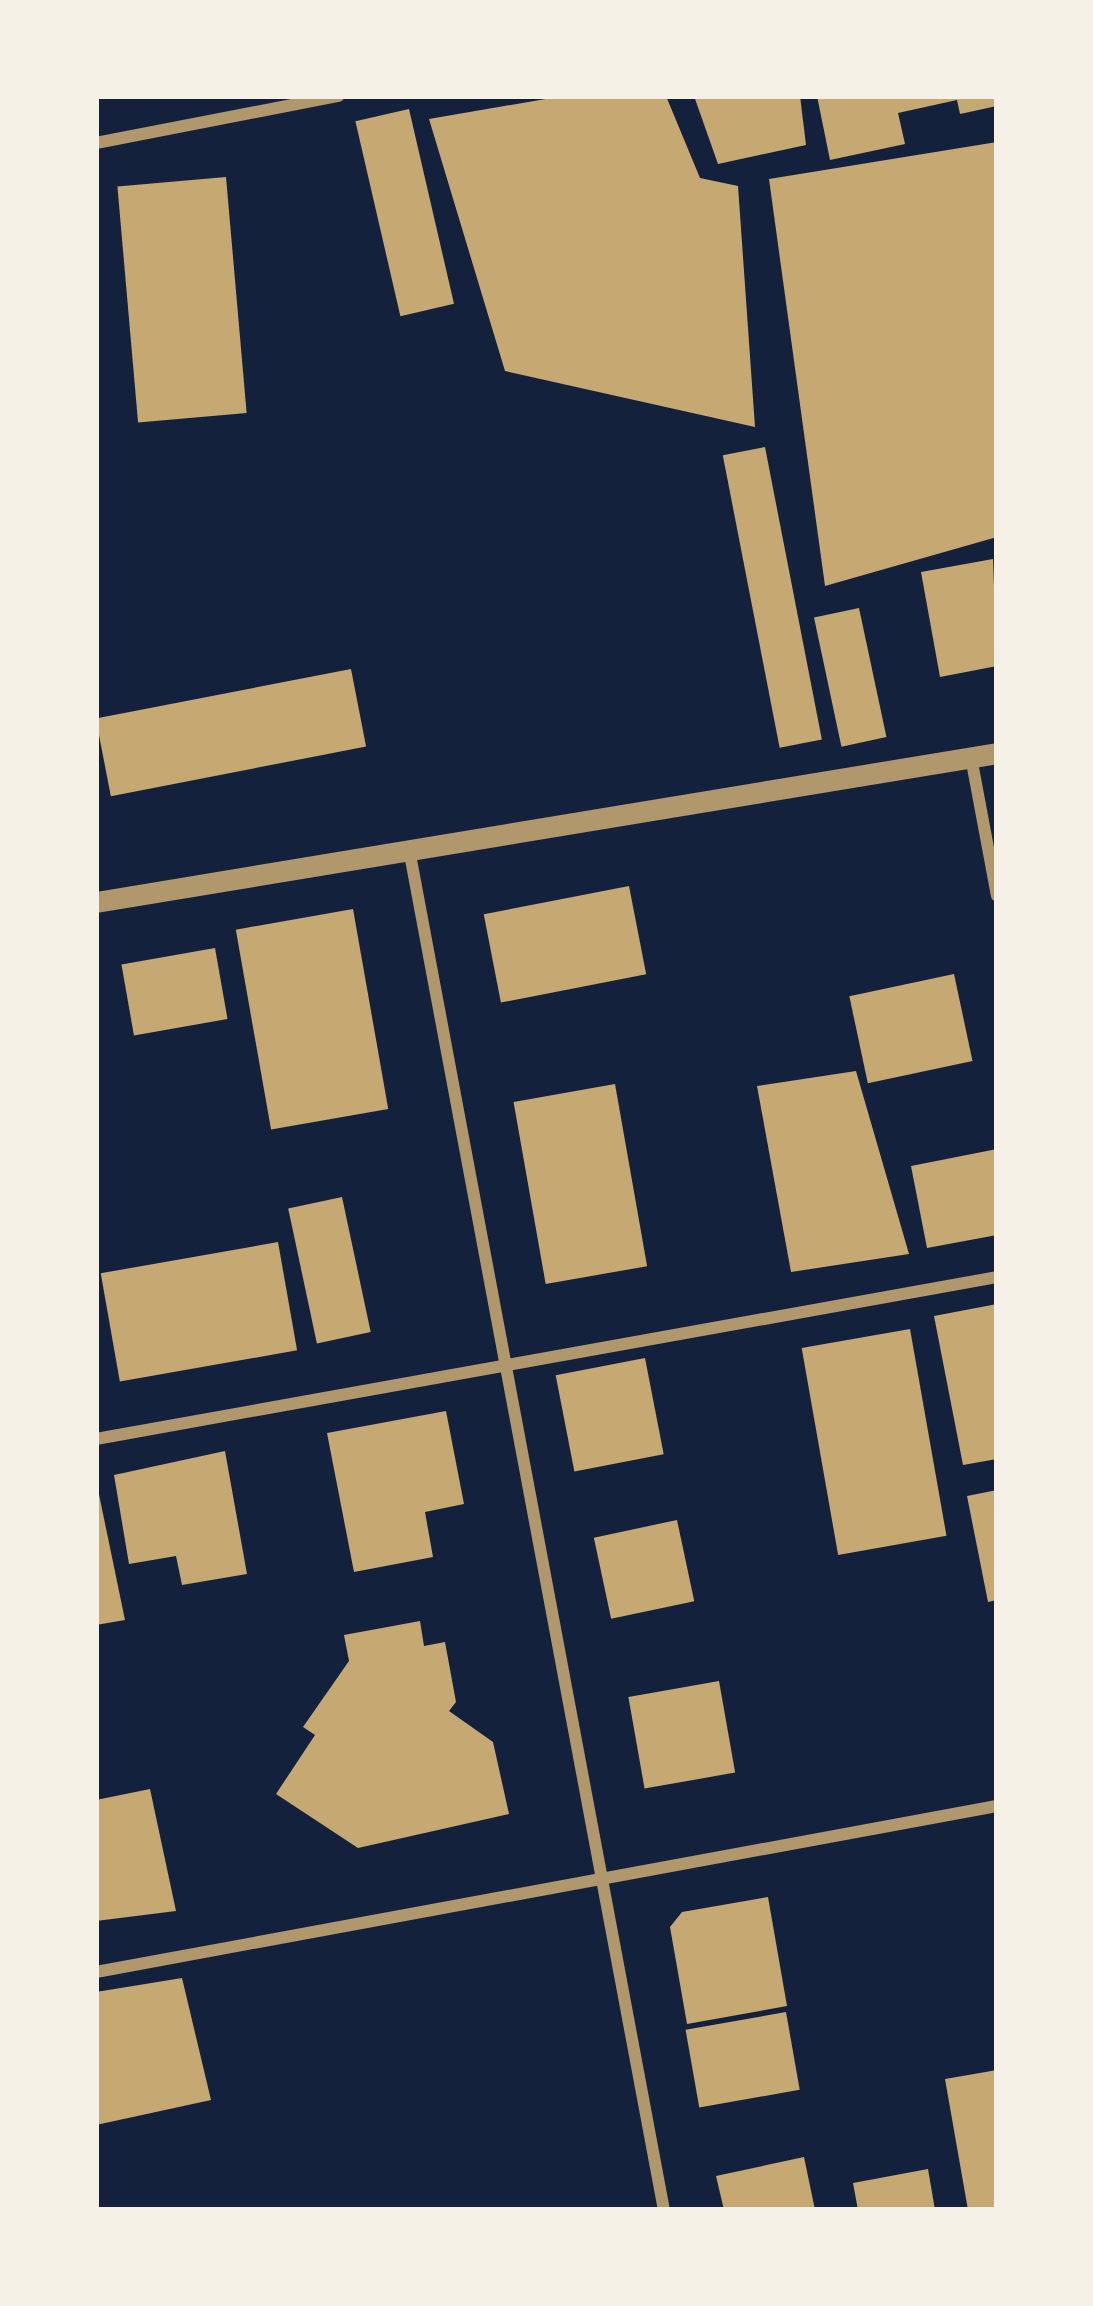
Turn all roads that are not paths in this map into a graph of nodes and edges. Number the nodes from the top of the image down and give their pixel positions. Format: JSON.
{"nodes":[{"id":1,"x":338,"y":96,"type":"edge"},
{"id":2,"x":96,"y":143,"type":"edge"},
{"id":3,"x":997,"y":753,"type":"edge"},
{"id":4,"x":971,"y":757,"type":"junction"},
{"id":5,"x":409,"y":849,"type":"junction"},
{"id":6,"x":997,"y":896,"type":"edge"},
{"id":7,"x":96,"y":902,"type":"edge"},
{"id":8,"x":997,"y":1277,"type":"edge"},
{"id":9,"x":505,"y":1362,"type":"junction"},
{"id":10,"x":96,"y":1439,"type":"edge"},
{"id":11,"x":997,"y":1806,"type":"edge"},
{"id":12,"x":603,"y":1880,"type":"junction"},
{"id":13,"x":96,"y":1972,"type":"edge"},
{"id":14,"x":664,"y":2210,"type":"edge"}],
"edges":[{"from":1,"to":2,"type":"street"},
{"from":3,"to":4,"type":"street"},
{"from":4,"to":5,"type":"street"},
{"from":4,"to":6,"type":"street"},
{"from":5,"to":7,"type":"street"},
{"from":5,"to":9,"type":"street"},
{"from":8,"to":9,"type":"street"},
{"from":9,"to":10,"type":"street"},
{"from":9,"to":12,"type":"street"},
{"from":11,"to":12,"type":"street"},
{"from":12,"to":13,"type":"street"},
{"from":12,"to":14,"type":"street"}]}
